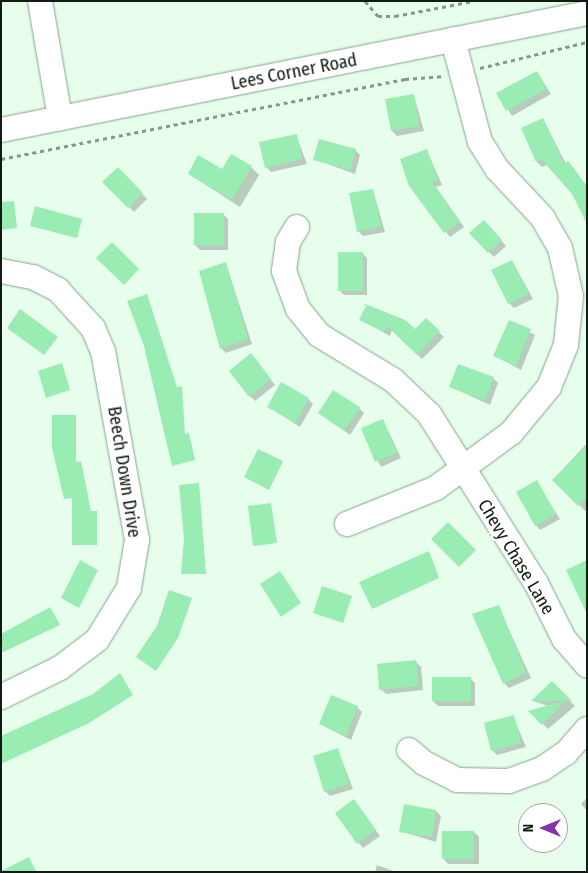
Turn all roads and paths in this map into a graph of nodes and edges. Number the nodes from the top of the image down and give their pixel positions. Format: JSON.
{"nodes":[{"id":1,"x":40,"y":1,"type":"edge"},
{"id":2,"x":365,"y":1,"type":"edge"},
{"id":3,"x":474,"y":1,"type":"edge"},
{"id":4,"x":587,"y":13,"type":"edge"},
{"id":5,"x":453,"y":40,"type":"junction"},
{"id":6,"x":587,"y":42,"type":"edge"},
{"id":7,"x":461,"y":73,"type":"junction"},
{"id":8,"x":60,"y":118,"type":"junction"},
{"id":9,"x":1,"y":130,"type":"edge"},
{"id":10,"x":1,"y":159,"type":"edge"},
{"id":11,"x":297,"y":227,"type":"dead end"},
{"id":12,"x":1,"y":271,"type":"edge"},
{"id":13,"x":465,"y":470,"type":"junction"},
{"id":14,"x":347,"y":524,"type":"dead end"},
{"id":15,"x":587,"y":665,"type":"edge"},
{"id":16,"x":1,"y":696,"type":"edge"},
{"id":17,"x":587,"y":729,"type":"edge"},
{"id":18,"x":409,"y":750,"type":"dead end"}],
"edges":[{"from":1,"to":8,"type":"street"},
{"from":2,"to":3,"type":"path"},
{"from":4,"to":5,"type":"street","name":"Lees Corner Road"},
{"from":5,"to":7,"type":"street"},
{"from":5,"to":8,"type":"street","name":"Lees Corner Road"},
{"from":6,"to":7,"type":"path"},
{"from":7,"to":10,"type":"path"},
{"from":7,"to":13,"type":"street"},
{"from":8,"to":9,"type":"street","name":"Lees Corner Road"},
{"from":11,"to":13,"type":"street","name":"Chevy Chase Lane"},
{"from":12,"to":16,"type":"street","name":"Beech Down Drive"},
{"from":13,"to":14,"type":"street"},
{"from":13,"to":15,"type":"street","name":"Chevy Chase Lane"},
{"from":17,"to":18,"type":"street"}]}
